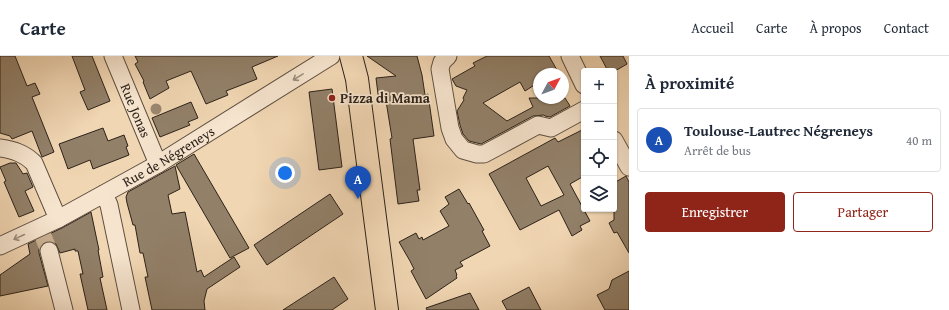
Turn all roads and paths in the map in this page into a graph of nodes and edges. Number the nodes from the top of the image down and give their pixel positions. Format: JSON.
{"nodes":[{"id":1,"x":113,"y":56,"type":"edge"},
{"id":2,"x":331,"y":56,"type":"edge"},
{"id":3,"x":351,"y":56,"type":"edge"},
{"id":4,"x":448,"y":56,"type":"edge"},
{"id":5,"x":570,"y":56,"type":"edge"},
{"id":6,"x":581,"y":79,"type":"edge"},
{"id":7,"x":581,"y":112,"type":"edge"},
{"id":8,"x":0,"y":148,"type":"edge"},
{"id":9,"x":158,"y":164,"type":"junction"},
{"id":10,"x":104,"y":194,"type":"junction"},
{"id":11,"x":58,"y":219,"type":"junction"},
{"id":12,"x":44,"y":238,"type":"junction"},
{"id":13,"x":0,"y":246,"type":"edge"},
{"id":14,"x":64,"y":310,"type":"edge"},
{"id":15,"x":131,"y":310,"type":"edge"},
{"id":16,"x":387,"y":310,"type":"edge"}],
"edges":[{"from":1,"to":9,"type":"street","name":"Rue Jonas"},
{"from":2,"to":9,"type":"street","name":"Rue de Négreneys","one_way":true},
{"from":3,"to":16,"type":"main road"},
{"from":4,"to":7,"type":"street"},
{"from":5,"to":6,"type":"street"},
{"from":8,"to":11,"type":"street"},
{"from":9,"to":10,"type":"street","name":"Rue de Négreneys"},
{"from":10,"to":11,"type":"street","name":"Rue de Négreneys"},
{"from":10,"to":15,"type":"street"},
{"from":11,"to":12,"type":"street","name":"Rue de Négreneys"},
{"from":12,"to":13,"type":"street","name":"Rue de Négreneys","one_way":true},
{"from":12,"to":14,"type":"street"}]}
